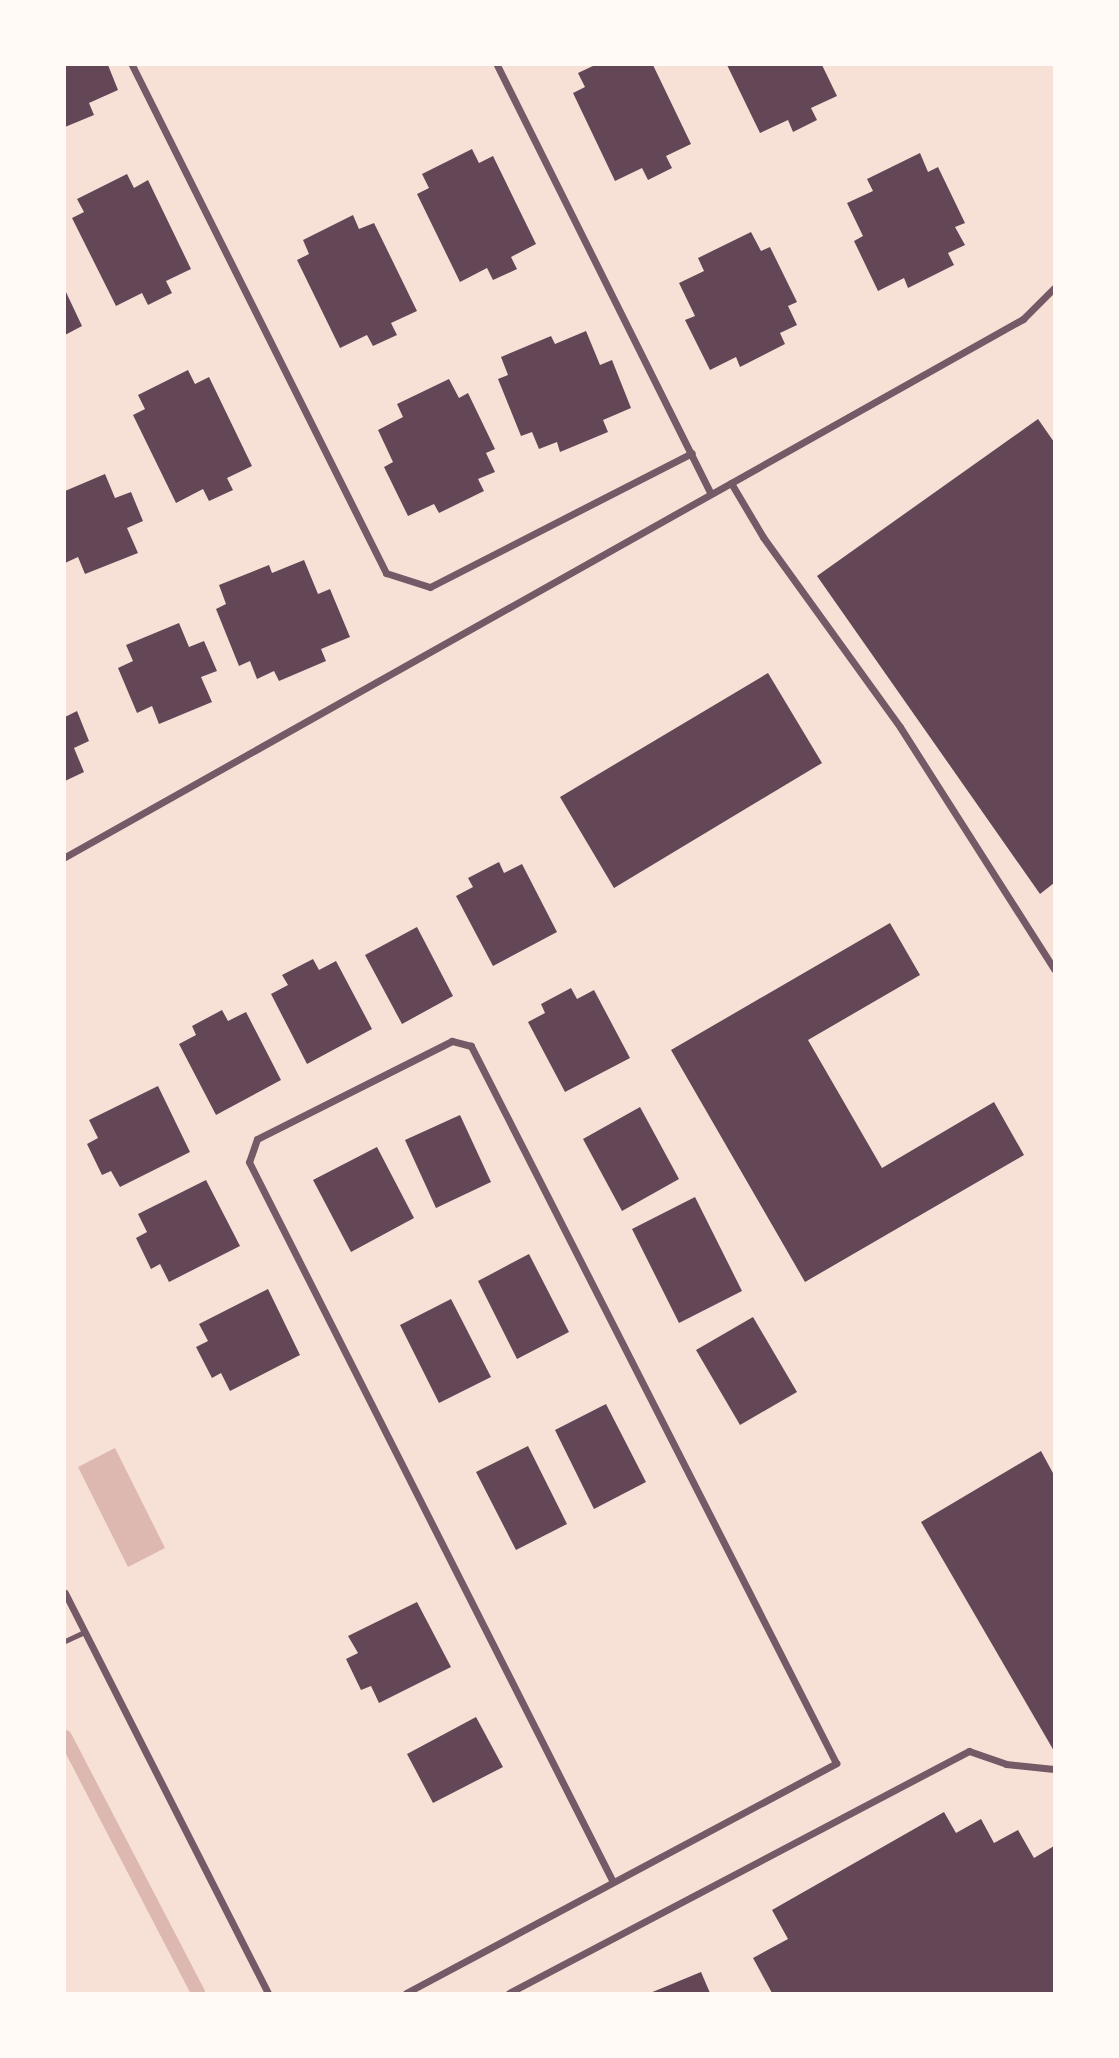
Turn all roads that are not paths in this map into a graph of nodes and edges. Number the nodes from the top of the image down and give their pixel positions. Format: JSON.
{"nodes":[{"id":1,"x":132,"y":65,"type":"edge"},
{"id":2,"x":498,"y":65,"type":"edge"},
{"id":3,"x":1054,"y":288,"type":"edge"},
{"id":4,"x":692,"y":453,"type":"junction"},
{"id":5,"x":731,"y":483,"type":"junction"},
{"id":6,"x":711,"y":494,"type":"junction"},
{"id":7,"x":65,"y":857,"type":"edge"},
{"id":8,"x":1054,"y":969,"type":"edge"},
{"id":9,"x":65,"y":1593,"type":"edge"},
{"id":10,"x":84,"y":1633,"type":"junction"},
{"id":11,"x":65,"y":1641,"type":"edge"},
{"id":12,"x":1054,"y":1769,"type":"edge"},
{"id":13,"x":612,"y":1880,"type":"junction"},
{"id":14,"x":268,"y":1993,"type":"edge"},
{"id":15,"x":406,"y":1993,"type":"edge"},
{"id":16,"x":509,"y":1993,"type":"edge"}],
"edges":[{"from":1,"to":4,"type":"street"},
{"from":2,"to":4,"type":"street"},
{"from":3,"to":5,"type":"street"},
{"from":4,"to":6,"type":"street"},
{"from":5,"to":6,"type":"street"},
{"from":5,"to":8,"type":"street"},
{"from":6,"to":7,"type":"street"},
{"from":9,"to":10,"type":"street"},
{"from":10,"to":11,"type":"lane"},
{"from":10,"to":14,"type":"street"},
{"from":12,"to":16,"type":"street"},
{"from":13,"to":13,"type":"street"},
{"from":13,"to":15,"type":"street"}]}
